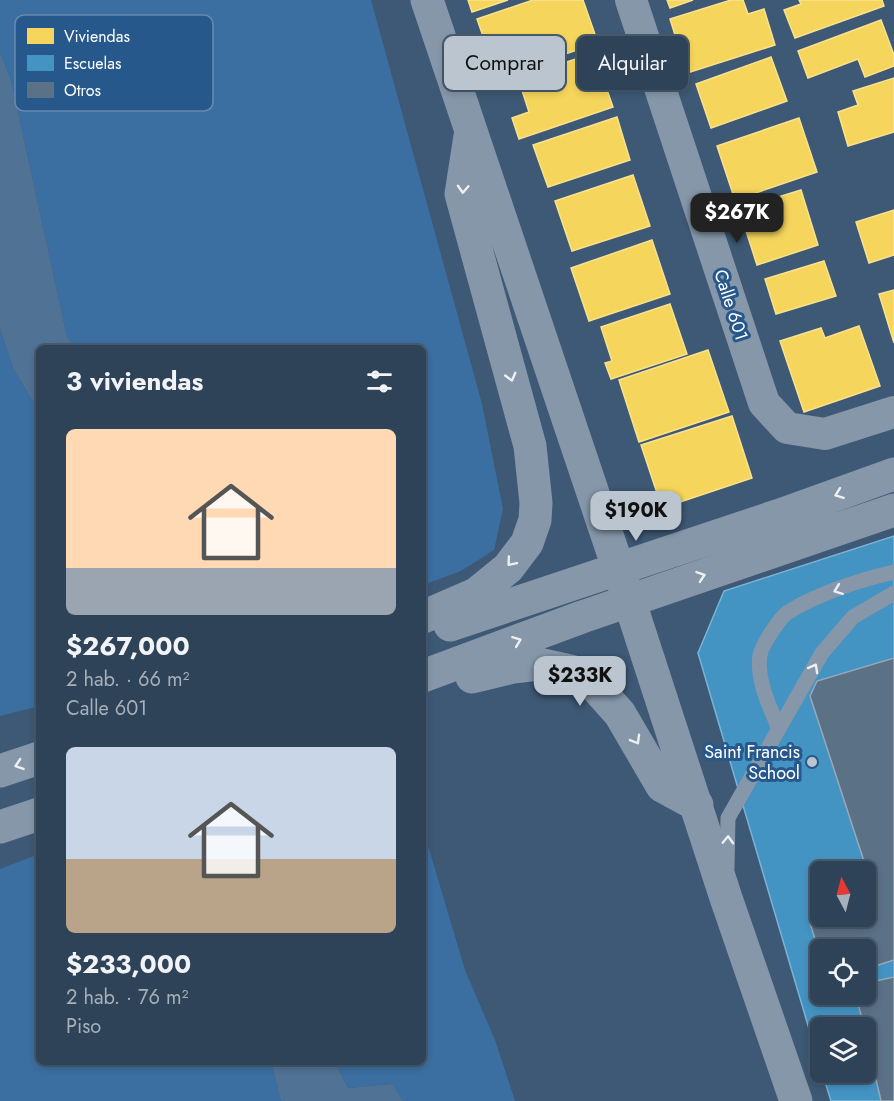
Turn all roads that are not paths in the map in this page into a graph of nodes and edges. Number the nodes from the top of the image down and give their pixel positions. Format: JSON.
{"nodes":[{"id":1,"x":427,"y":0,"type":"edge"},
{"id":2,"x":631,"y":0,"type":"edge"},
{"id":3,"x":470,"y":131,"type":"junction"},
{"id":4,"x":894,"y":412,"type":"edge"},
{"id":5,"x":894,"y":474,"type":"edge"},
{"id":6,"x":894,"y":510,"type":"edge"},
{"id":7,"x":618,"y":568,"type":"junction"},
{"id":8,"x":894,"y":572,"type":"edge"},
{"id":9,"x":894,"y":593,"type":"edge"},
{"id":10,"x":629,"y":601,"type":"junction"},
{"id":11,"x":426,"y":616,"type":"edge"},
{"id":12,"x":426,"y":633,"type":"edge"},
{"id":13,"x":426,"y":677,"type":"edge"},
{"id":14,"x":426,"y":678,"type":"edge"},
{"id":15,"x":779,"y":729,"type":"junction"},
{"id":16,"x":36,"y":759,"type":"edge"},
{"id":17,"x":0,"y":771,"type":"edge"},
{"id":18,"x":697,"y":805,"type":"junction"},
{"id":19,"x":36,"y":815,"type":"edge"},
{"id":20,"x":0,"y":827,"type":"edge"},
{"id":21,"x":726,"y":898,"type":"junction"},
{"id":22,"x":796,"y":1101,"type":"edge"}],
"edges":[{"from":1,"to":3,"type":"street"},
{"from":2,"to":4,"type":"street","name":"Calle 601"},
{"from":3,"to":7,"type":"street"},
{"from":3,"to":11,"type":"street","one_way":true},
{"from":5,"to":7,"type":"street","one_way":true},
{"from":10,"to":6,"type":"street","one_way":true},
{"from":7,"to":10,"type":"street"},
{"from":7,"to":12,"type":"street"},
{"from":8,"to":15,"type":"lane","one_way":true},
{"from":15,"to":9,"type":"lane","one_way":true},
{"from":13,"to":10,"type":"street","one_way":true},
{"from":10,"to":18,"type":"street"},
{"from":14,"to":18,"type":"street","one_way":true},
{"from":21,"to":15,"type":"lane","one_way":true},
{"from":16,"to":17,"type":"street","one_way":true},
{"from":18,"to":21,"type":"street"},
{"from":19,"to":20,"type":"street"},
{"from":21,"to":22,"type":"street"}]}
